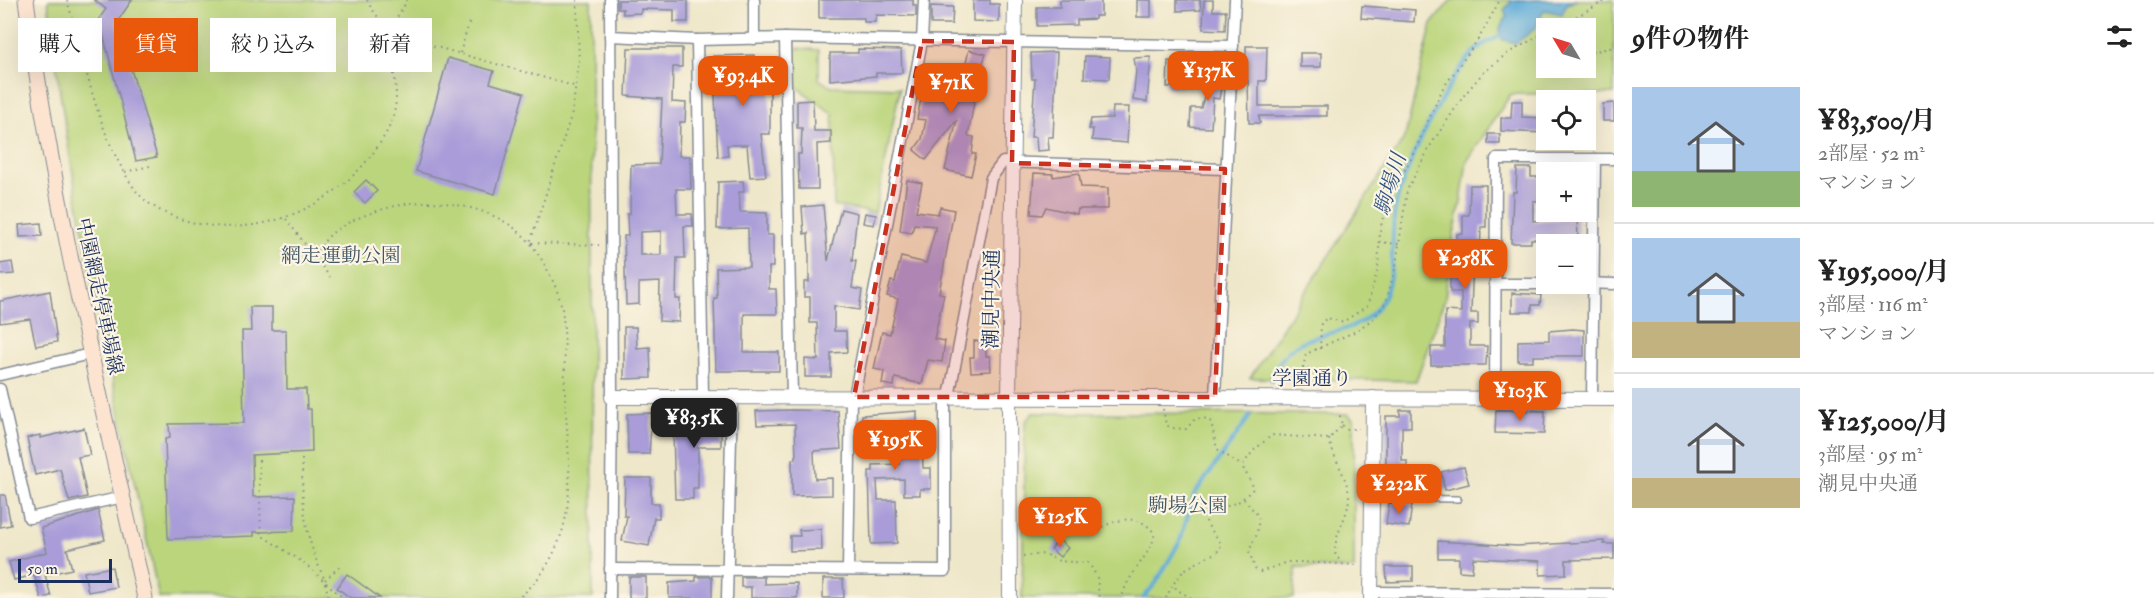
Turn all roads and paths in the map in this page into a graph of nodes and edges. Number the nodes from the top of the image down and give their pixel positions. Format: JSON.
{"nodes":[{"id":1,"x":26,"y":0,"type":"edge"},
{"id":2,"x":67,"y":0,"type":"edge"},
{"id":3,"x":367,"y":0,"type":"edge"},
{"id":4,"x":407,"y":0,"type":"edge"},
{"id":5,"x":577,"y":0,"type":"edge"},
{"id":6,"x":610,"y":0,"type":"edge"},
{"id":7,"x":754,"y":0,"type":"edge"},
{"id":8,"x":924,"y":0,"type":"edge"},
{"id":9,"x":1015,"y":0,"type":"edge"},
{"id":10,"x":1235,"y":0,"type":"edge"},
{"id":11,"x":1500,"y":0,"type":"edge"},
{"id":12,"x":1607,"y":0,"type":"edge"},
{"id":13,"x":72,"y":18,"type":"edge"},
{"id":14,"x":381,"y":18,"type":"edge"},
{"id":15,"x":397,"y":18,"type":"edge"},
{"id":16,"x":1576,"y":18,"type":"edge"},
{"id":17,"x":470,"y":19,"type":"dead end"},
{"id":18,"x":610,"y":36,"type":"junction"},
{"id":19,"x":785,"y":38,"type":"junction"},
{"id":20,"x":1536,"y":38,"type":"edge"},
{"id":21,"x":754,"y":39,"type":"junction"},
{"id":22,"x":697,"y":40,"type":"junction"},
{"id":23,"x":922,"y":41,"type":"junction"},
{"id":24,"x":1014,"y":42,"type":"junction"},
{"id":25,"x":1233,"y":46,"type":"junction"},
{"id":26,"x":1614,"y":46,"type":"edge"},
{"id":27,"x":432,"y":47,"type":"edge"},
{"id":28,"x":107,"y":48,"type":"dead end"},
{"id":29,"x":102,"y":49,"type":"edge"},
{"id":30,"x":1596,"y":50,"type":"edge"},
{"id":31,"x":460,"y":53,"type":"junction"},
{"id":32,"x":88,"y":72,"type":"edge"},
{"id":33,"x":395,"y":72,"type":"edge"},
{"id":34,"x":577,"y":87,"type":"junction"},
{"id":35,"x":1595,"y":159,"type":"junction"},
{"id":36,"x":1614,"y":159,"type":"edge"},
{"id":37,"x":1012,"y":163,"type":"junction"},
{"id":38,"x":154,"y":165,"type":"dead end"},
{"id":39,"x":1225,"y":169,"type":"junction"},
{"id":40,"x":125,"y":172,"type":"junction"},
{"id":41,"x":286,"y":219,"type":"junction"},
{"id":42,"x":1592,"y":234,"type":"edge"},
{"id":43,"x":1379,"y":242,"type":"junction"},
{"id":44,"x":530,"y":243,"type":"junction"},
{"id":45,"x":1399,"y":244,"type":"junction"},
{"id":46,"x":611,"y":245,"type":"junction"},
{"id":47,"x":313,"y":255,"type":"junction"},
{"id":48,"x":330,"y":277,"type":"dead end"},
{"id":49,"x":1596,"y":283,"type":"edge"},
{"id":50,"x":1495,"y":284,"type":"junction"},
{"id":51,"x":1536,"y":284,"type":"edge"},
{"id":52,"x":1614,"y":284,"type":"edge"},
{"id":53,"x":1590,"y":294,"type":"edge"},
{"id":54,"x":1320,"y":349,"type":"junction"},
{"id":55,"x":90,"y":354,"type":"junction"},
{"id":56,"x":0,"y":375,"type":"edge"},
{"id":57,"x":0,"y":389,"type":"edge"},
{"id":58,"x":612,"y":397,"type":"junction"},
{"id":59,"x":703,"y":397,"type":"junction"},
{"id":60,"x":732,"y":397,"type":"junction"},
{"id":61,"x":792,"y":397,"type":"junction"},
{"id":62,"x":852,"y":397,"type":"junction"},
{"id":63,"x":947,"y":397,"type":"junction"},
{"id":64,"x":1009,"y":397,"type":"junction"},
{"id":65,"x":1164,"y":398,"type":"junction"},
{"id":66,"x":1215,"y":398,"type":"junction"},
{"id":67,"x":1318,"y":398,"type":"junction"},
{"id":68,"x":1339,"y":398,"type":"junction"},
{"id":69,"x":1373,"y":398,"type":"junction"},
{"id":70,"x":1495,"y":399,"type":"junction"},
{"id":71,"x":1592,"y":399,"type":"junction"},
{"id":72,"x":1614,"y":399,"type":"edge"},
{"id":73,"x":1342,"y":425,"type":"junction"},
{"id":74,"x":1373,"y":429,"type":"junction"},
{"id":75,"x":1329,"y":439,"type":"junction"},
{"id":76,"x":302,"y":459,"type":"dead end"},
{"id":77,"x":258,"y":460,"type":"dead end"},
{"id":78,"x":1242,"y":466,"type":"junction"},
{"id":79,"x":123,"y":497,"type":"junction"},
{"id":80,"x":1244,"y":498,"type":"junction"},
{"id":81,"x":1372,"y":498,"type":"junction"},
{"id":82,"x":1458,"y":499,"type":"dead end"},
{"id":83,"x":1102,"y":527,"type":"dead end"},
{"id":84,"x":1011,"y":557,"type":"junction"},
{"id":85,"x":1344,"y":562,"type":"junction"},
{"id":86,"x":341,"y":565,"type":"dead end"},
{"id":87,"x":1372,"y":565,"type":"junction"},
{"id":88,"x":610,"y":569,"type":"junction"},
{"id":89,"x":728,"y":569,"type":"junction"},
{"id":90,"x":848,"y":569,"type":"junction"},
{"id":91,"x":325,"y":580,"type":"junction"},
{"id":92,"x":1174,"y":583,"type":"junction"},
{"id":93,"x":1614,"y":594,"type":"edge"},
{"id":94,"x":1371,"y":595,"type":"edge"},
{"id":95,"x":145,"y":598,"type":"edge"},
{"id":96,"x":329,"y":598,"type":"edge"},
{"id":97,"x":343,"y":598,"type":"edge"},
{"id":98,"x":518,"y":598,"type":"edge"},
{"id":99,"x":610,"y":598,"type":"edge"},
{"id":100,"x":727,"y":598,"type":"edge"},
{"id":101,"x":1010,"y":598,"type":"edge"},
{"id":102,"x":1099,"y":598,"type":"edge"},
{"id":103,"x":1122,"y":598,"type":"edge"},
{"id":104,"x":1166,"y":598,"type":"edge"},
{"id":105,"x":1191,"y":598,"type":"edge"}],
"edges":[{"from":1,"to":55,"type":"main road","name":"中園網走停車場線"},
{"from":2,"to":13,"type":"path"},
{"from":3,"to":14,"type":"path"},
{"from":4,"to":15,"type":"path"},
{"from":5,"to":34,"type":"path"},
{"from":6,"to":18,"type":"street"},
{"from":7,"to":21,"type":"street"},
{"from":8,"to":23,"type":"street"},
{"from":9,"to":24,"type":"street","name":"潮見中央通"},
{"from":10,"to":25,"type":"street"},
{"from":11,"to":43,"type":"path"},
{"from":12,"to":16,"type":"path"},
{"from":17,"to":31,"type":"path"},
{"from":18,"to":22,"type":"street"},
{"from":18,"to":46,"type":"street"},
{"from":19,"to":21,"type":"street"},
{"from":19,"to":23,"type":"street"},
{"from":19,"to":61,"type":"street"},
{"from":20,"to":45,"type":"path"},
{"from":21,"to":22,"type":"street"},
{"from":22,"to":59,"type":"street"},
{"from":23,"to":24,"type":"street"},
{"from":23,"to":62,"type":"street"},
{"from":24,"to":25,"type":"street"},
{"from":24,"to":37,"type":"street","name":"潮見中央通"},
{"from":25,"to":39,"type":"street"},
{"from":26,"to":30,"type":"path"},
{"from":27,"to":31,"type":"path"},
{"from":28,"to":29,"type":"path"},
{"from":31,"to":34,"type":"path"},
{"from":32,"to":40,"type":"path"},
{"from":33,"to":41,"type":"path"},
{"from":34,"to":44,"type":"path"},
{"from":35,"to":36,"type":"street"},
{"from":35,"to":42,"type":"street"},
{"from":35,"to":50,"type":"street"},
{"from":37,"to":39,"type":"street"},
{"from":37,"to":63,"type":"street"},
{"from":37,"to":64,"type":"street","name":"潮見中央通"},
{"from":38,"to":40,"type":"path"},
{"from":39,"to":66,"type":"street"},
{"from":40,"to":41,"type":"path"},
{"from":41,"to":47,"type":"path"},
{"from":43,"to":45,"type":"path"},
{"from":43,"to":54,"type":"path"},
{"from":44,"to":46,"type":"path"},
{"from":44,"to":47,"type":"path"},
{"from":44,"to":98,"type":"path"},
{"from":45,"to":54,"type":"path"},
{"from":46,"to":58,"type":"street"},
{"from":47,"to":48,"type":"path"},
{"from":49,"to":52,"type":"street"},
{"from":50,"to":51,"type":"street"},
{"from":50,"to":70,"type":"street"},
{"from":53,"to":71,"type":"street"},
{"from":54,"to":67,"type":"path"},
{"from":55,"to":56,"type":"street"},
{"from":55,"to":79,"type":"main road","name":"中園網走停車場線"},
{"from":57,"to":79,"type":"street"},
{"from":58,"to":59,"type":"street","name":"学園通り"},
{"from":58,"to":88,"type":"street"},
{"from":59,"to":60,"type":"street","name":"学園通り"},
{"from":60,"to":61,"type":"street","name":"学園通り"},
{"from":60,"to":89,"type":"street"},
{"from":61,"to":62,"type":"street","name":"学園通り"},
{"from":62,"to":63,"type":"street","name":"学園通り"},
{"from":62,"to":90,"type":"street"},
{"from":63,"to":64,"type":"street","name":"学園通り"},
{"from":63,"to":90,"type":"street"},
{"from":64,"to":65,"type":"street","name":"学園通り"},
{"from":64,"to":84,"type":"street","name":"潮見中央通"},
{"from":65,"to":66,"type":"street","name":"学園通り"},
{"from":65,"to":78,"type":"path"},
{"from":66,"to":67,"type":"street","name":"学園通り"},
{"from":67,"to":68,"type":"street","name":"学園通り"},
{"from":68,"to":69,"type":"street","name":"学園通り"},
{"from":68,"to":73,"type":"path"},
{"from":69,"to":70,"type":"street","name":"学園通り"},
{"from":69,"to":74,"type":"street"},
{"from":70,"to":71,"type":"street","name":"学園通り"},
{"from":71,"to":72,"type":"street","name":"学園通り"},
{"from":73,"to":74,"type":"path"},
{"from":73,"to":75,"type":"path"},
{"from":74,"to":81,"type":"street"},
{"from":75,"to":78,"type":"path"},
{"from":75,"to":85,"type":"path"},
{"from":76,"to":91,"type":"path"},
{"from":77,"to":91,"type":"path"},
{"from":78,"to":80,"type":"path"},
{"from":79,"to":95,"type":"main road","name":"中園網走停車場線"},
{"from":80,"to":85,"type":"path"},
{"from":80,"to":92,"type":"path"},
{"from":81,"to":82,"type":"lane"},
{"from":81,"to":87,"type":"street"},
{"from":83,"to":103,"type":"path"},
{"from":84,"to":101,"type":"street","name":"潮見中央通"},
{"from":84,"to":102,"type":"path"},
{"from":85,"to":87,"type":"path"},
{"from":86,"to":91,"type":"path"},
{"from":87,"to":94,"type":"street"},
{"from":88,"to":89,"type":"street"},
{"from":88,"to":99,"type":"street"},
{"from":89,"to":90,"type":"street"},
{"from":89,"to":100,"type":"street"},
{"from":91,"to":96,"type":"path"},
{"from":91,"to":97,"type":"path"},
{"from":92,"to":104,"type":"path"},
{"from":92,"to":105,"type":"path"},
{"from":93,"to":94,"type":"street"}]}
